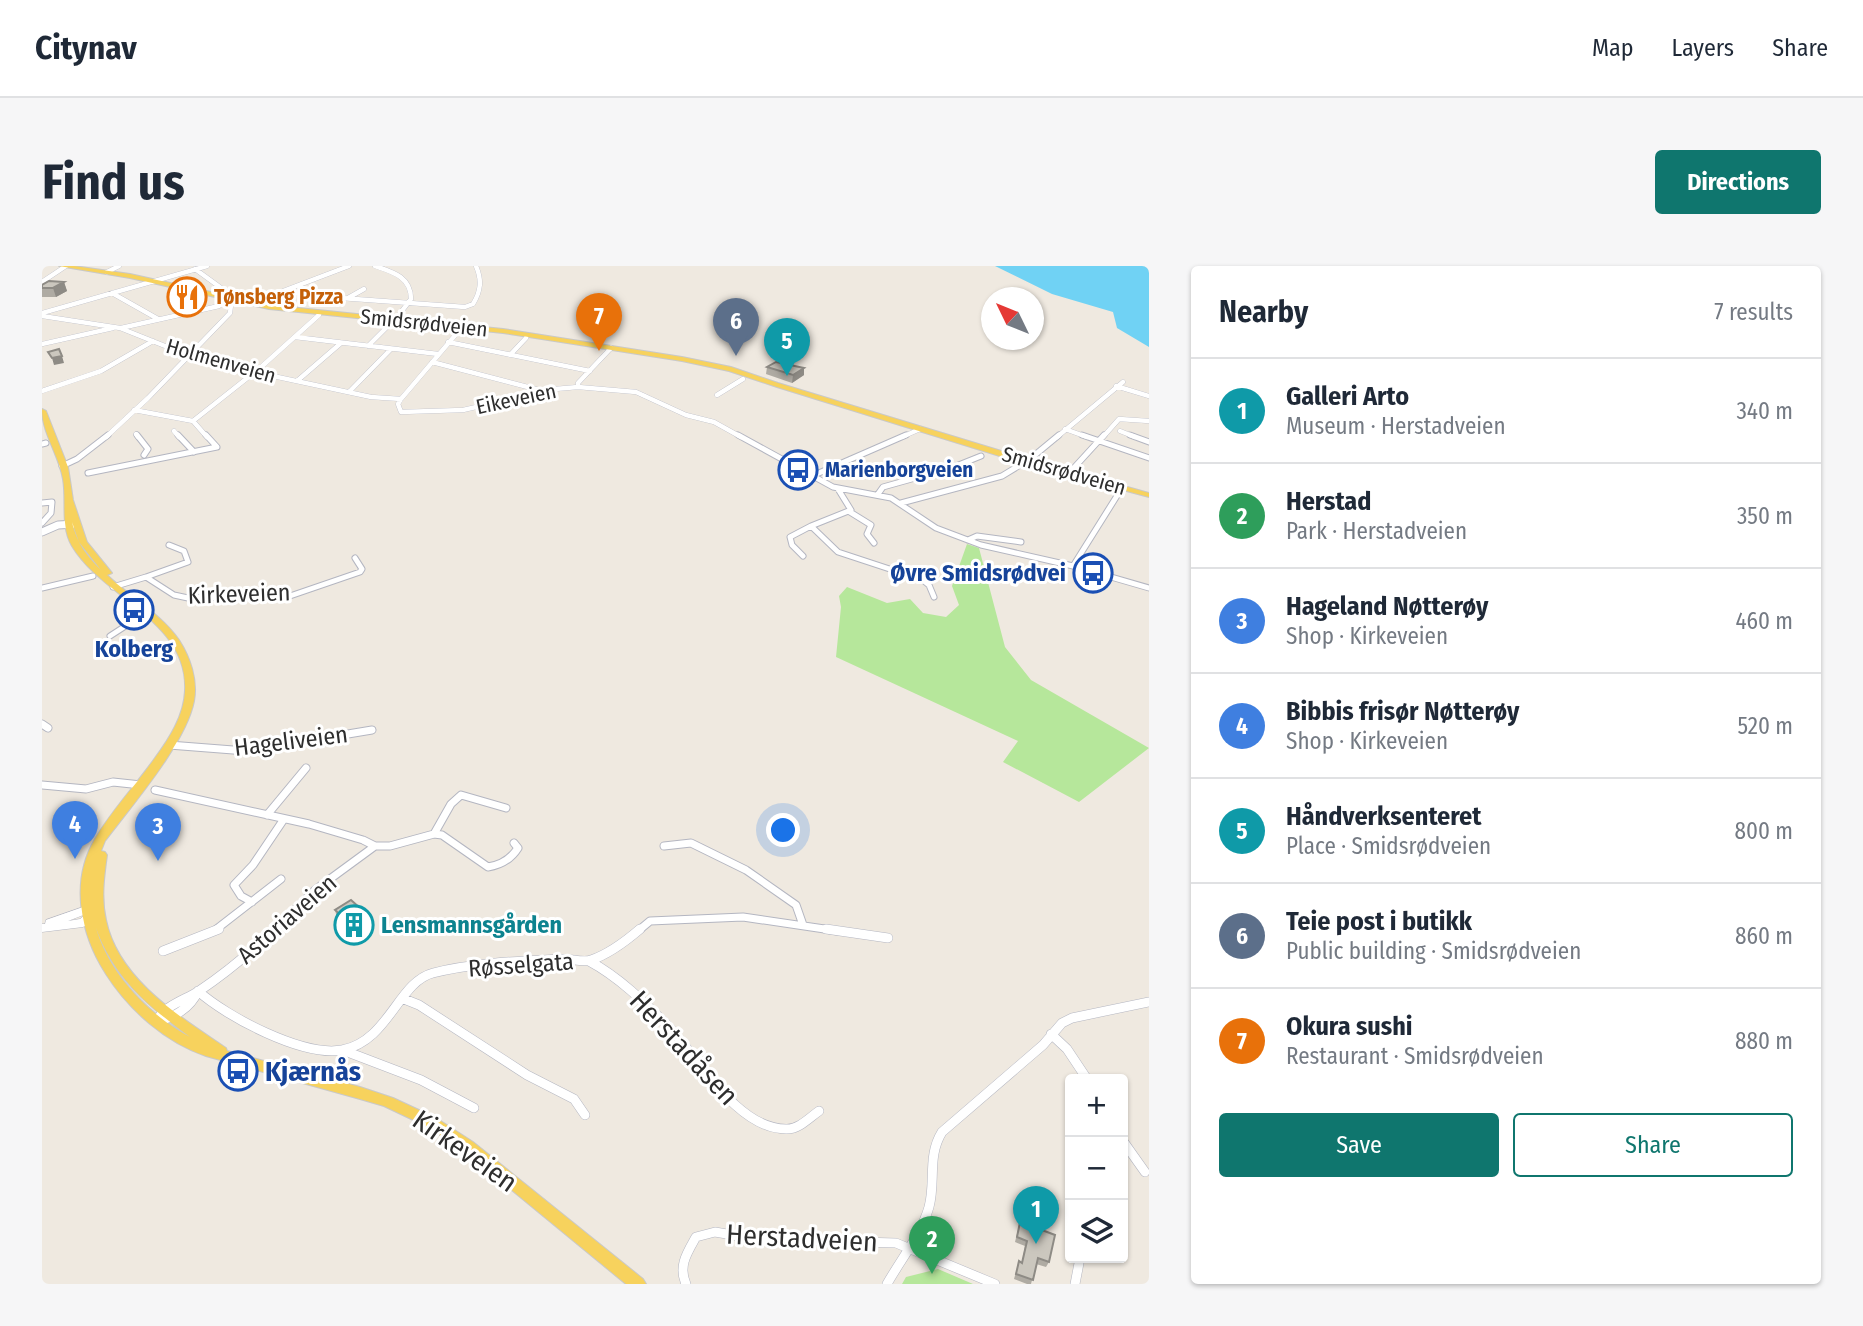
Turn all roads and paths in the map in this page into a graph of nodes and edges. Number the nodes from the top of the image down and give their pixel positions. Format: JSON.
{"nodes":[{"id":1,"x":65,"y":266,"type":"edge"},
{"id":2,"x":119,"y":266,"type":"edge"},
{"id":3,"x":206,"y":266,"type":"edge"},
{"id":4,"x":349,"y":266,"type":"edge"},
{"id":5,"x":374,"y":266,"type":"edge"},
{"id":6,"x":476,"y":266,"type":"edge"},
{"id":7,"x":195,"y":269,"type":"junction"},
{"id":8,"x":107,"y":272,"type":"junction"},
{"id":9,"x":153,"y":281,"type":"junction"},
{"id":10,"x":42,"y":282,"type":"edge"},
{"id":11,"x":364,"y":289,"type":"dead end"},
{"id":12,"x":111,"y":293,"type":"junction"},
{"id":13,"x":327,"y":296,"type":"dead end"},
{"id":14,"x":348,"y":298,"type":"junction"},
{"id":15,"x":235,"y":300,"type":"junction"},
{"id":16,"x":248,"y":304,"type":"junction"},
{"id":17,"x":408,"y":304,"type":"junction"},
{"id":18,"x":219,"y":306,"type":"dead end"},
{"id":19,"x":42,"y":314,"type":"edge"},
{"id":20,"x":319,"y":315,"type":"dead end"},
{"id":21,"x":158,"y":319,"type":"junction"},
{"id":22,"x":393,"y":321,"type":"junction"},
{"id":23,"x":463,"y":326,"type":"junction"},
{"id":24,"x":118,"y":328,"type":"junction"},
{"id":25,"x":295,"y":337,"type":"junction"},
{"id":26,"x":526,"y":338,"type":"dead end"},
{"id":27,"x":153,"y":341,"type":"junction"},
{"id":28,"x":449,"y":342,"type":"junction"},
{"id":29,"x":341,"y":343,"type":"junction"},
{"id":30,"x":42,"y":344,"type":"edge"},
{"id":31,"x":368,"y":346,"type":"junction"},
{"id":32,"x":611,"y":348,"type":"junction"},
{"id":33,"x":391,"y":349,"type":"junction"},
{"id":34,"x":438,"y":354,"type":"junction"},
{"id":35,"x":510,"y":355,"type":"junction"},
{"id":36,"x":190,"y":356,"type":"junction"},
{"id":37,"x":432,"y":362,"type":"junction"},
{"id":38,"x":590,"y":371,"type":"junction"},
{"id":39,"x":254,"y":372,"type":"junction"},
{"id":40,"x":743,"y":379,"type":"dead end"},
{"id":41,"x":297,"y":381,"type":"junction"},
{"id":42,"x":1122,"y":382,"type":"dead end"},
{"id":43,"x":1116,"y":386,"type":"junction"},
{"id":44,"x":578,"y":387,"type":"junction"},
{"id":45,"x":42,"y":391,"type":"edge"},
{"id":46,"x":544,"y":391,"type":"junction"},
{"id":47,"x":349,"y":392,"type":"junction"},
{"id":48,"x":717,"y":395,"type":"dead end"},
{"id":49,"x":1149,"y":397,"type":"edge"},
{"id":50,"x":401,"y":399,"type":"junction"},
{"id":51,"x":134,"y":410,"type":"junction"},
{"id":52,"x":42,"y":411,"type":"edge"},
{"id":53,"x":172,"y":415,"type":"junction"},
{"id":54,"x":193,"y":421,"type":"junction"},
{"id":55,"x":1149,"y":421,"type":"edge"},
{"id":56,"x":169,"y":424,"type":"dead end"},
{"id":57,"x":920,"y":429,"type":"junction"},
{"id":58,"x":1065,"y":429,"type":"junction"},
{"id":59,"x":1120,"y":430,"type":"dead end"},
{"id":60,"x":174,"y":431,"type":"dead end"},
{"id":61,"x":136,"y":434,"type":"dead end"},
{"id":62,"x":1098,"y":440,"type":"junction"},
{"id":63,"x":1149,"y":442,"type":"edge"},
{"id":64,"x":194,"y":452,"type":"junction"},
{"id":65,"x":144,"y":455,"type":"dead end"},
{"id":66,"x":981,"y":456,"type":"dead end"},
{"id":67,"x":1149,"y":458,"type":"edge"},
{"id":68,"x":1025,"y":461,"type":"junction"},
{"id":69,"x":62,"y":464,"type":"junction"},
{"id":70,"x":1071,"y":471,"type":"dead end"},
{"id":71,"x":88,"y":473,"type":"dead end"},
{"id":72,"x":812,"y":476,"type":"junction"},
{"id":73,"x":838,"y":489,"type":"junction"},
{"id":74,"x":1120,"y":491,"type":"dead end"},
{"id":75,"x":878,"y":494,"type":"junction"},
{"id":76,"x":1149,"y":495,"type":"edge"},
{"id":77,"x":42,"y":503,"type":"edge"},
{"id":78,"x":901,"y":503,"type":"junction"},
{"id":79,"x":850,"y":512,"type":"junction"},
{"id":80,"x":42,"y":523,"type":"edge"},
{"id":81,"x":71,"y":525,"type":"junction"},
{"id":82,"x":811,"y":526,"type":"junction"},
{"id":83,"x":42,"y":532,"type":"edge"},
{"id":84,"x":968,"y":540,"type":"junction"},
{"id":85,"x":874,"y":542,"type":"dead end"},
{"id":86,"x":1021,"y":542,"type":"dead end"},
{"id":87,"x":169,"y":545,"type":"dead end"},
{"id":88,"x":803,"y":556,"type":"dead end"},
{"id":89,"x":355,"y":558,"type":"dead end"},
{"id":90,"x":1073,"y":566,"type":"junction"},
{"id":91,"x":93,"y":576,"type":"dead end"},
{"id":92,"x":146,"y":577,"type":"junction"},
{"id":93,"x":116,"y":586,"type":"junction"},
{"id":94,"x":42,"y":588,"type":"edge"},
{"id":95,"x":1149,"y":588,"type":"edge"},
{"id":96,"x":934,"y":597,"type":"dead end"},
{"id":97,"x":121,"y":603,"type":"dead end"},
{"id":98,"x":110,"y":636,"type":"dead end"},
{"id":99,"x":372,"y":730,"type":"dead end"},
{"id":100,"x":169,"y":745,"type":"junction"},
{"id":101,"x":306,"y":768,"type":"dead end"},
{"id":102,"x":42,"y":785,"type":"edge"},
{"id":103,"x":141,"y":785,"type":"junction"},
{"id":104,"x":155,"y":790,"type":"dead end"},
{"id":105,"x":506,"y":808,"type":"dead end"},
{"id":106,"x":267,"y":815,"type":"junction"},
{"id":107,"x":284,"y":819,"type":"junction"},
{"id":108,"x":435,"y":834,"type":"junction"},
{"id":109,"x":514,"y":843,"type":"dead end"},
{"id":110,"x":375,"y":846,"type":"junction"},
{"id":111,"x":664,"y":846,"type":"dead end"},
{"id":112,"x":281,"y":879,"type":"dead end"},
{"id":113,"x":252,"y":902,"type":"junction"},
{"id":114,"x":90,"y":915,"type":"junction"},
{"id":115,"x":803,"y":925,"type":"junction"},
{"id":116,"x":42,"y":926,"type":"edge"},
{"id":117,"x":888,"y":938,"type":"dead end"},
{"id":118,"x":163,"y":951,"type":"dead end"},
{"id":119,"x":589,"y":961,"type":"junction"},
{"id":120,"x":198,"y":991,"type":"junction"},
{"id":121,"x":404,"y":999,"type":"junction"},
{"id":122,"x":1149,"y":1002,"type":"edge"},
{"id":123,"x":163,"y":1017,"type":"junction"},
{"id":124,"x":1051,"y":1034,"type":"junction"},
{"id":125,"x":345,"y":1051,"type":"junction"},
{"id":126,"x":1084,"y":1074,"type":"edge"},
{"id":127,"x":474,"y":1108,"type":"dead end"},
{"id":128,"x":818,"y":1111,"type":"dead end"},
{"id":129,"x":585,"y":1115,"type":"dead end"},
{"id":130,"x":1128,"y":1148,"type":"edge"},
{"id":131,"x":1145,"y":1172,"type":"dead end"},
{"id":132,"x":910,"y":1247,"type":"junction"},
{"id":133,"x":1079,"y":1263,"type":"edge"},
{"id":134,"x":638,"y":1284,"type":"edge"},
{"id":135,"x":686,"y":1284,"type":"edge"},
{"id":136,"x":887,"y":1284,"type":"edge"},
{"id":137,"x":995,"y":1284,"type":"edge"},
{"id":138,"x":1075,"y":1284,"type":"edge"}],
"edges":[{"from":1,"to":8,"type":"main road","name":"Smidsrødveien"},
{"from":1,"to":10,"type":"street"},
{"from":2,"to":8,"type":"street"},
{"from":3,"to":7,"type":"street"},
{"from":4,"to":16,"type":"street"},
{"from":5,"to":17,"type":"street"},
{"from":6,"to":17,"type":"street"},
{"from":7,"to":9,"type":"street"},
{"from":7,"to":15,"type":"street"},
{"from":8,"to":9,"type":"main road","name":"Smidsrødveien"},
{"from":9,"to":12,"type":"street"},
{"from":9,"to":15,"type":"main road","name":"Smidsrødveien"},
{"from":11,"to":14,"type":"street"},
{"from":12,"to":19,"type":"street"},
{"from":12,"to":21,"type":"street"},
{"from":13,"to":14,"type":"street"},
{"from":14,"to":17,"type":"street"},
{"from":15,"to":16,"type":"main road","name":"Smidsrødveien"},
{"from":15,"to":36,"type":"street"},
{"from":16,"to":22,"type":"main road","name":"Smidsrødveien"},
{"from":17,"to":22,"type":"street"},
{"from":18,"to":21,"type":"street"},
{"from":19,"to":24,"type":"street","name":"Holmenveien"},
{"from":20,"to":25,"type":"street"},
{"from":21,"to":24,"type":"street"},
{"from":22,"to":23,"type":"main road","name":"Smidsrødveien"},
{"from":22,"to":31,"type":"street"},
{"from":23,"to":28,"type":"street"},
{"from":23,"to":32,"type":"main road","name":"Smidsrødveien"},
{"from":24,"to":27,"type":"street","name":"Holmenveien"},
{"from":24,"to":30,"type":"street"},
{"from":25,"to":29,"type":"street"},
{"from":25,"to":39,"type":"street"},
{"from":26,"to":35,"type":"street"},
{"from":27,"to":36,"type":"street","name":"Holmenveien"},
{"from":27,"to":45,"type":"street"},
{"from":28,"to":34,"type":"street"},
{"from":28,"to":35,"type":"street"},
{"from":29,"to":31,"type":"street"},
{"from":29,"to":41,"type":"street"},
{"from":31,"to":33,"type":"street"},
{"from":32,"to":38,"type":"street","name":"Eikeveien"},
{"from":32,"to":57,"type":"main road","name":"Smidsrødveien"},
{"from":33,"to":34,"type":"street"},
{"from":33,"to":47,"type":"street"},
{"from":34,"to":37,"type":"street"},
{"from":35,"to":38,"type":"street"},
{"from":36,"to":39,"type":"street","name":"Holmenveien"},
{"from":36,"to":51,"type":"street"},
{"from":37,"to":46,"type":"street"},
{"from":37,"to":50,"type":"street"},
{"from":38,"to":44,"type":"street","name":"Eikeveien"},
{"from":39,"to":41,"type":"street","name":"Holmenveien"},
{"from":39,"to":54,"type":"street"},
{"from":40,"to":48,"type":"street"},
{"from":41,"to":47,"type":"street","name":"Holmenveien"},
{"from":42,"to":43,"type":"street"},
{"from":43,"to":49,"type":"street"},
{"from":43,"to":58,"type":"street"},
{"from":44,"to":46,"type":"street","name":"Eikeveien"},
{"from":44,"to":72,"type":"street"},
{"from":46,"to":50,"type":"street","name":"Eikeveien"},
{"from":47,"to":50,"type":"street","name":"Holmenveien"},
{"from":51,"to":53,"type":"street"},
{"from":51,"to":69,"type":"street"},
{"from":52,"to":69,"type":"main road"},
{"from":53,"to":54,"type":"street"},
{"from":53,"to":56,"type":"street"},
{"from":54,"to":64,"type":"street"},
{"from":55,"to":62,"type":"street","name":"Smidsrødveien"},
{"from":57,"to":68,"type":"main road","name":"Smidsrødveien"},
{"from":57,"to":72,"type":"street"},
{"from":58,"to":62,"type":"street"},
{"from":58,"to":68,"type":"street"},
{"from":59,"to":63,"type":"street"},
{"from":60,"to":64,"type":"street"},
{"from":61,"to":65,"type":"street"},
{"from":62,"to":67,"type":"street"},
{"from":62,"to":70,"type":"street","name":"Smidsrødveien"},
{"from":64,"to":71,"type":"street"},
{"from":66,"to":75,"type":"street"},
{"from":68,"to":76,"type":"main road","name":"Smidsrødveien"},
{"from":68,"to":78,"type":"street"},
{"from":69,"to":81,"type":"main road"},
{"from":72,"to":73,"type":"street"},
{"from":73,"to":75,"type":"street"},
{"from":73,"to":79,"type":"street"},
{"from":74,"to":90,"type":"street"},
{"from":75,"to":78,"type":"street"},
{"from":77,"to":80,"type":"street"},
{"from":78,"to":84,"type":"street"},
{"from":79,"to":82,"type":"street"},
{"from":79,"to":85,"type":"street"},
{"from":81,"to":83,"type":"street"},
{"from":81,"to":93,"type":"main road","name":"Kirkeveien"},
{"from":82,"to":88,"type":"street"},
{"from":82,"to":96,"type":"street"},
{"from":84,"to":86,"type":"street"},
{"from":84,"to":90,"type":"street"},
{"from":87,"to":92,"type":"street","name":"Kirkeveien"},
{"from":89,"to":92,"type":"street","name":"Kirkeveien"},
{"from":90,"to":95,"type":"street"},
{"from":91,"to":94,"type":"street"},
{"from":92,"to":93,"type":"street","name":"Kirkeveien"},
{"from":93,"to":100,"type":"main road","name":"Kirkeveien"},
{"from":97,"to":98,"type":"street"},
{"from":99,"to":100,"type":"street","name":"Hageliveien"},
{"from":100,"to":103,"type":"main road","name":"Kirkeveien"},
{"from":101,"to":106,"type":"street"},
{"from":102,"to":103,"type":"street"},
{"from":103,"to":114,"type":"main road","name":"Kirkeveien"},
{"from":104,"to":106,"type":"street"},
{"from":105,"to":108,"type":"street"},
{"from":106,"to":107,"type":"street"},
{"from":107,"to":110,"type":"street"},
{"from":107,"to":113,"type":"street"},
{"from":108,"to":109,"type":"street"},
{"from":108,"to":110,"type":"street","name":"Astoriaveien"},
{"from":110,"to":120,"type":"street","name":"Astoriaveien"},
{"from":111,"to":115,"type":"street"},
{"from":112,"to":113,"type":"street"},
{"from":113,"to":118,"type":"street"},
{"from":114,"to":116,"type":"main road"},
{"from":114,"to":123,"type":"main road","name":"Kirkeveien"},
{"from":115,"to":117,"type":"street","name":"Røsselgata"},
{"from":115,"to":119,"type":"street","name":"Røsselgata"},
{"from":119,"to":121,"type":"street","name":"Røsselgata"},
{"from":119,"to":128,"type":"street","name":"Herstadåsen"},
{"from":120,"to":123,"type":"street","name":"Astoriaveien"},
{"from":120,"to":125,"type":"street"},
{"from":121,"to":125,"type":"street","name":"Røsselgata"},
{"from":121,"to":129,"type":"street"},
{"from":122,"to":124,"type":"street"},
{"from":123,"to":134,"type":"main road","name":"Kirkeveien"},
{"from":124,"to":126,"type":"street"},
{"from":124,"to":132,"type":"street"},
{"from":125,"to":127,"type":"street"},
{"from":130,"to":131,"type":"street"},
{"from":132,"to":135,"type":"street","name":"Herstadveien"},
{"from":132,"to":136,"type":"street"},
{"from":132,"to":137,"type":"street","name":"Herstadveien"},
{"from":133,"to":138,"type":"street"}]}
